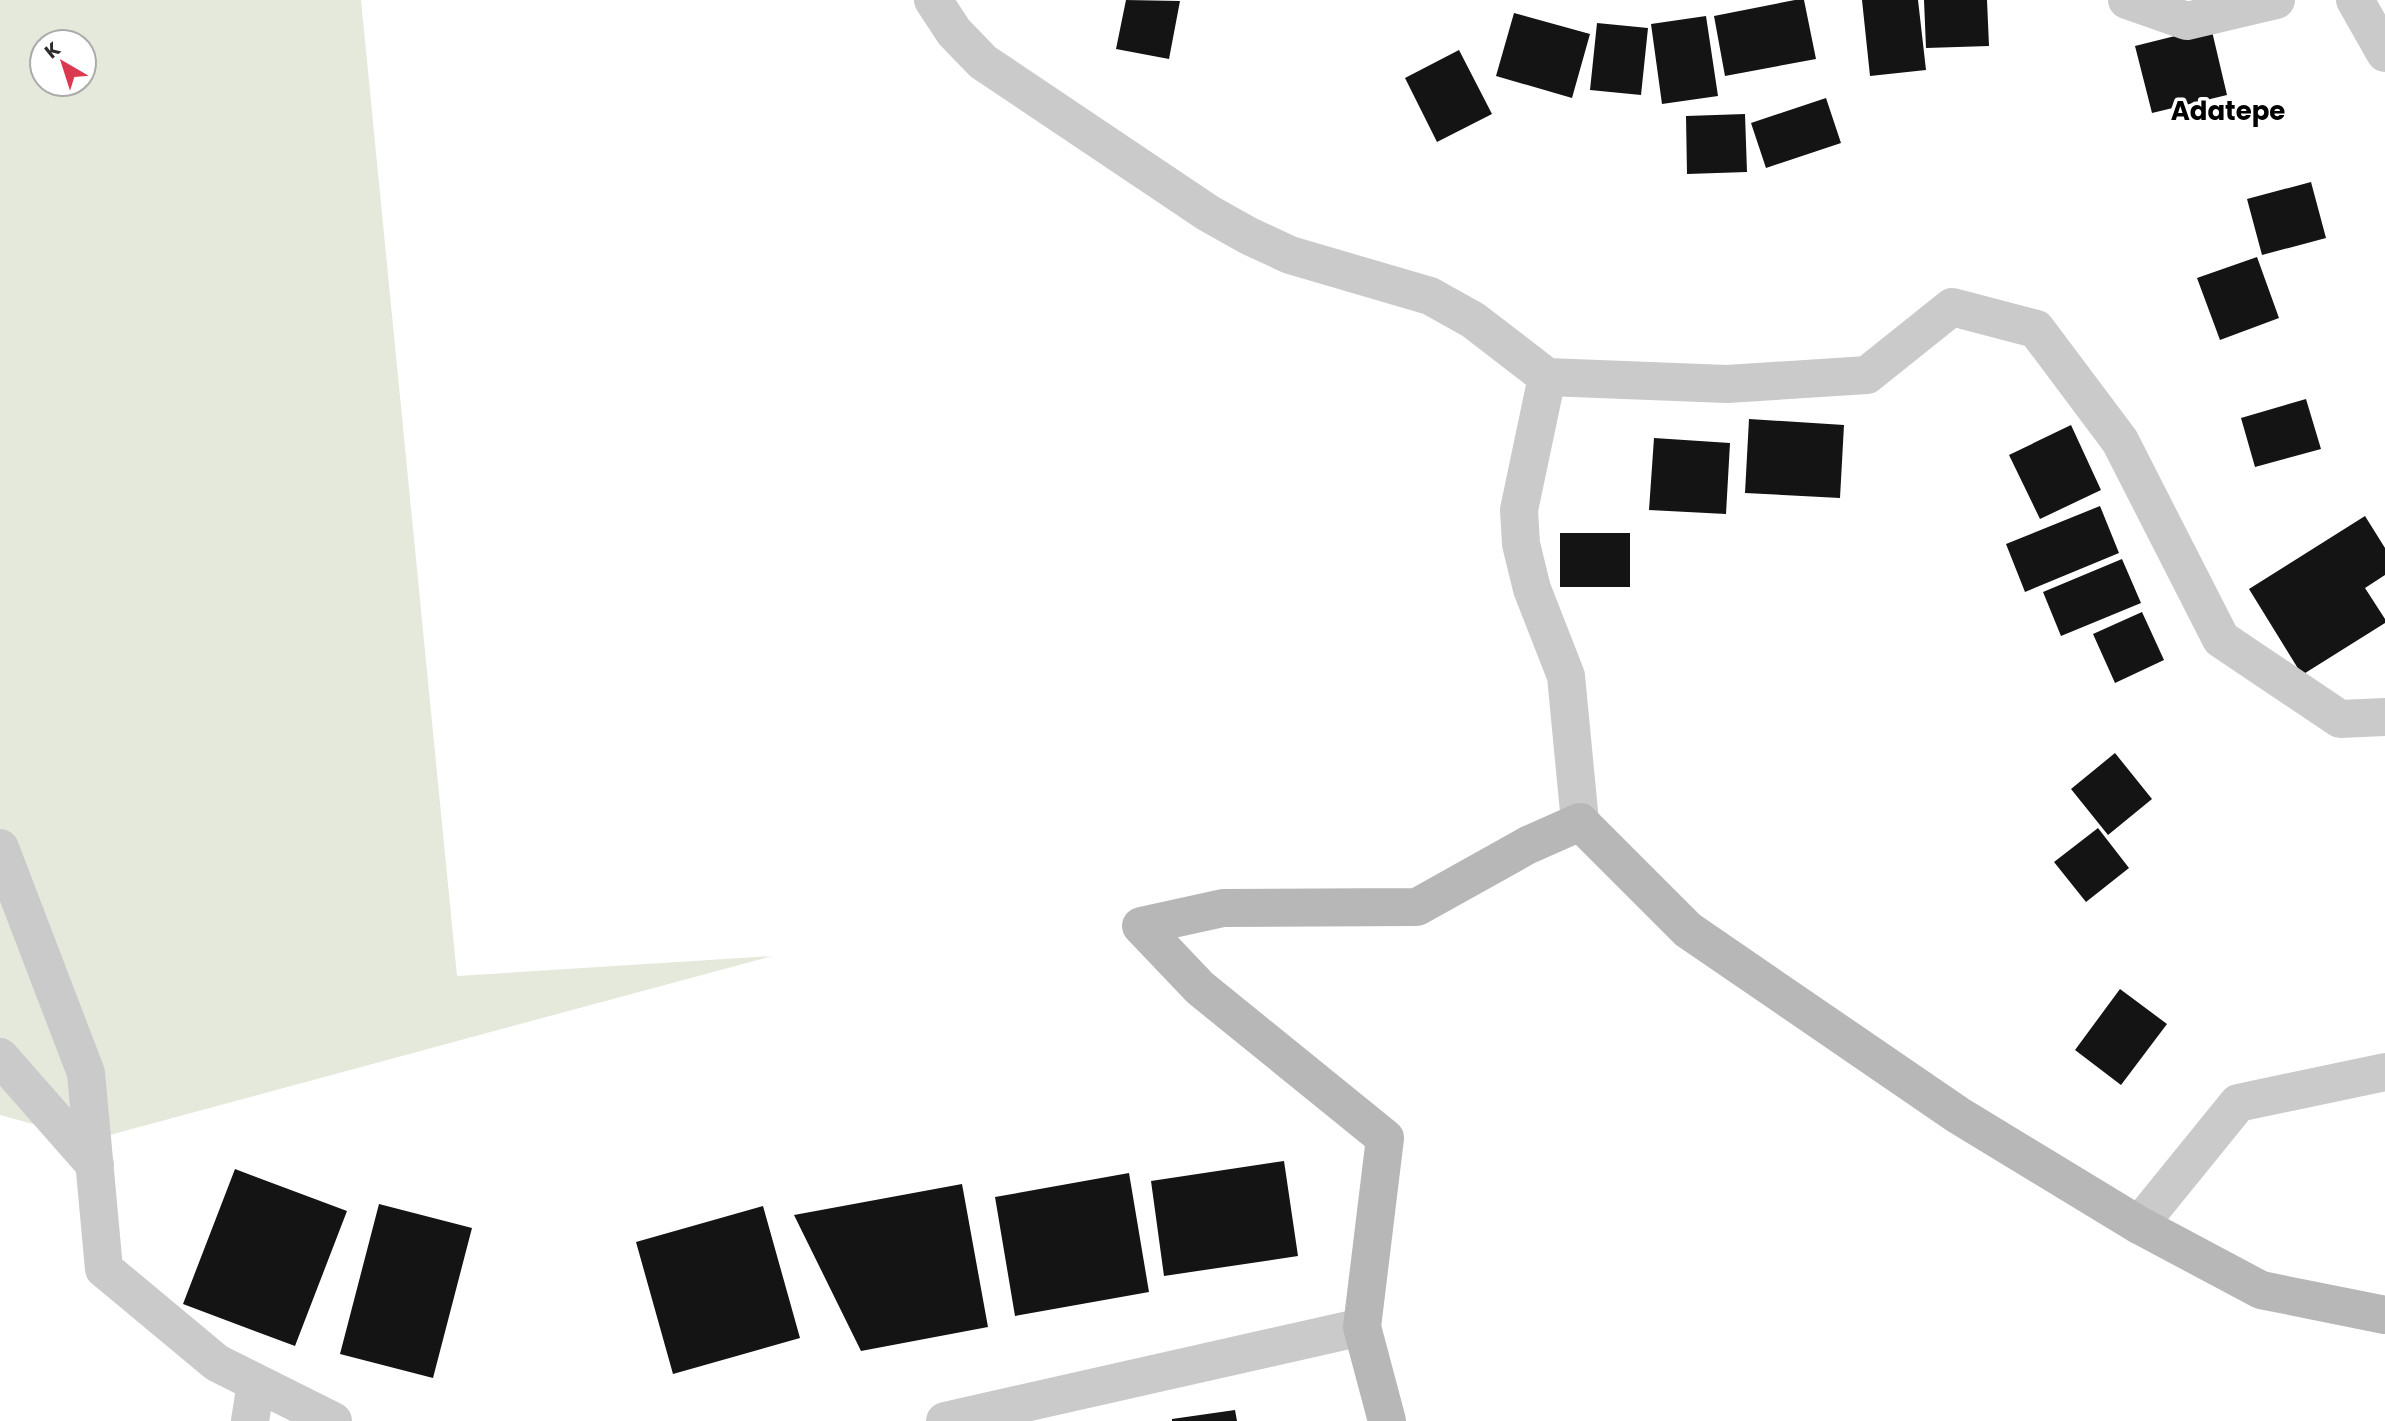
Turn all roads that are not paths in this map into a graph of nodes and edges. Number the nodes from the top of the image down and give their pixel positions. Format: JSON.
{"nodes":[{"id":1,"x":933,"y":0,"type":"edge"},
{"id":2,"x":2127,"y":0,"type":"edge"},
{"id":3,"x":2276,"y":0,"type":"edge"},
{"id":4,"x":2355,"y":0,"type":"edge"},
{"id":5,"x":2385,"y":53,"type":"edge"},
{"id":6,"x":1547,"y":377,"type":"junction"},
{"id":7,"x":2385,"y":717,"type":"edge"},
{"id":8,"x":1580,"y":822,"type":"junction"},
{"id":9,"x":0,"y":848,"type":"edge"},
{"id":10,"x":0,"y":1057,"type":"edge"},
{"id":11,"x":2385,"y":1072,"type":"edge"},
{"id":12,"x":94,"y":1165,"type":"junction"},
{"id":13,"x":2139,"y":1225,"type":"junction"},
{"id":14,"x":2385,"y":1315,"type":"edge"},
{"id":15,"x":1362,"y":1327,"type":"junction"},
{"id":16,"x":256,"y":1383,"type":"junction"},
{"id":17,"x":250,"y":1421,"type":"edge"},
{"id":18,"x":333,"y":1421,"type":"edge"},
{"id":19,"x":945,"y":1421,"type":"edge"},
{"id":20,"x":1387,"y":1421,"type":"edge"}],
"edges":[{"from":1,"to":6,"type":"street"},
{"from":2,"to":3,"type":"street"},
{"from":4,"to":5,"type":"street"},
{"from":6,"to":7,"type":"street"},
{"from":6,"to":8,"type":"street"},
{"from":8,"to":13,"type":"street"},
{"from":8,"to":15,"type":"street"},
{"from":9,"to":12,"type":"street"},
{"from":10,"to":12,"type":"street"},
{"from":11,"to":13,"type":"street"},
{"from":12,"to":16,"type":"street"},
{"from":13,"to":14,"type":"street"},
{"from":15,"to":19,"type":"street"},
{"from":15,"to":20,"type":"street"},
{"from":16,"to":17,"type":"street"},
{"from":16,"to":18,"type":"street"}]}
